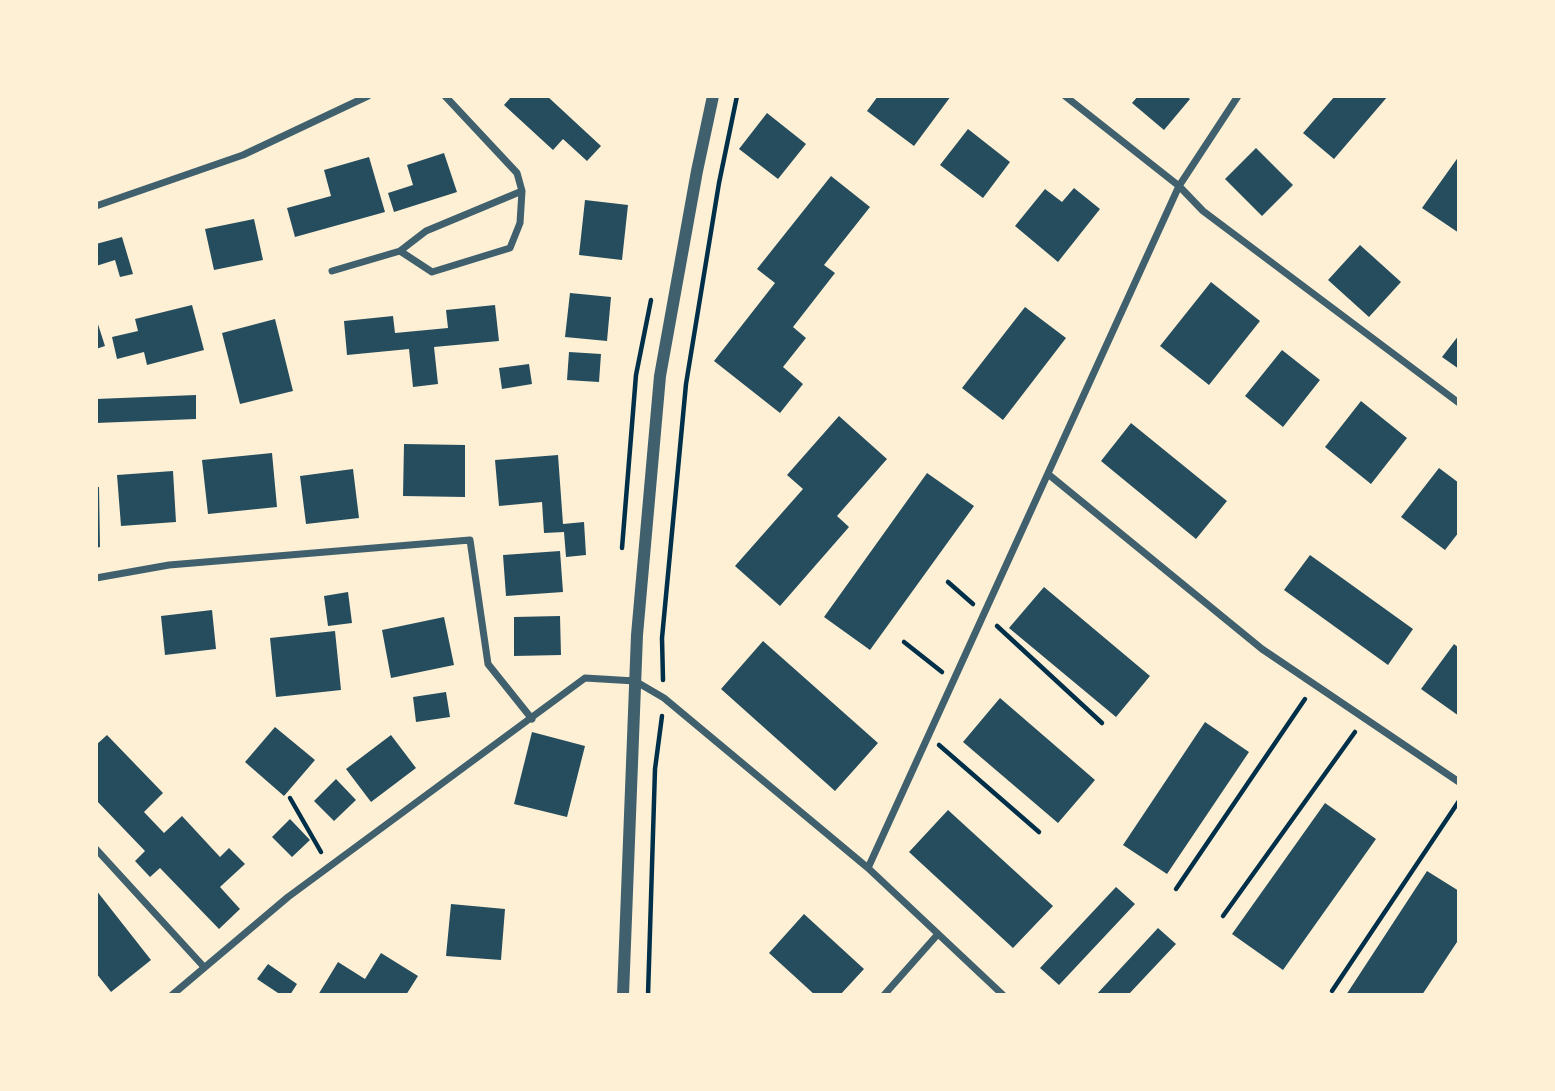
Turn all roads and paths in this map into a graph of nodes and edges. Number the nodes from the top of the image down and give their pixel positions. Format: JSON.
{"nodes":[{"id":1,"x":368,"y":96,"type":"edge"},
{"id":2,"x":445,"y":96,"type":"edge"},
{"id":3,"x":713,"y":96,"type":"edge"},
{"id":4,"x":737,"y":96,"type":"edge"},
{"id":5,"x":1065,"y":96,"type":"edge"},
{"id":6,"x":1238,"y":96,"type":"edge"},
{"id":7,"x":1179,"y":186,"type":"junction"},
{"id":8,"x":522,"y":191,"type":"junction"},
{"id":9,"x":96,"y":206,"type":"edge"},
{"id":10,"x":400,"y":251,"type":"junction"},
{"id":11,"x":332,"y":271,"type":"dead end"},
{"id":12,"x":1459,"y":403,"type":"edge"},
{"id":13,"x":1048,"y":474,"type":"junction"},
{"id":14,"x":96,"y":578,"type":"edge"},
{"id":15,"x":948,"y":582,"type":"dead end"},
{"id":16,"x":983,"y":613,"type":"junction"},
{"id":17,"x":904,"y":642,"type":"dead end"},
{"id":18,"x":635,"y":681,"type":"junction"},
{"id":19,"x":952,"y":681,"type":"junction"},
{"id":20,"x":1315,"y":684,"type":"junction"},
{"id":21,"x":664,"y":698,"type":"junction"},
{"id":22,"x":1365,"y":718,"type":"junction"},
{"id":23,"x":532,"y":719,"type":"junction"},
{"id":24,"x":1102,"y":723,"type":"dead end"},
{"id":25,"x":928,"y":735,"type":"junction"},
{"id":26,"x":1459,"y":782,"type":"edge"},
{"id":27,"x":290,"y":798,"type":"dead end"},
{"id":28,"x":1459,"y":801,"type":"edge"},
{"id":29,"x":1039,"y":832,"type":"dead end"},
{"id":30,"x":96,"y":849,"type":"edge"},
{"id":31,"x":330,"y":866,"type":"junction"},
{"id":32,"x":868,"y":869,"type":"junction"},
{"id":33,"x":1176,"y":889,"type":"dead end"},
{"id":34,"x":1223,"y":916,"type":"dead end"},
{"id":35,"x":938,"y":934,"type":"junction"},
{"id":36,"x":204,"y":967,"type":"junction"},
{"id":37,"x":1332,"y":990,"type":"dead end"},
{"id":38,"x":172,"y":995,"type":"edge"},
{"id":39,"x":623,"y":995,"type":"edge"},
{"id":40,"x":648,"y":995,"type":"edge"},
{"id":41,"x":884,"y":995,"type":"edge"},
{"id":42,"x":1003,"y":995,"type":"edge"}],
"edges":[{"from":1,"to":9,"type":"street"},
{"from":2,"to":8,"type":"street"},
{"from":3,"to":18,"type":"street"},
{"from":4,"to":21,"type":"path"},
{"from":5,"to":7,"type":"street"},
{"from":6,"to":7,"type":"street"},
{"from":7,"to":12,"type":"street"},
{"from":7,"to":13,"type":"street"},
{"from":8,"to":10,"type":"street"},
{"from":8,"to":10,"type":"street"},
{"from":10,"to":11,"type":"street"},
{"from":13,"to":16,"type":"street"},
{"from":13,"to":20,"type":"street"},
{"from":14,"to":23,"type":"street"},
{"from":15,"to":16,"type":"path"},
{"from":16,"to":19,"type":"street"},
{"from":16,"to":24,"type":"path"},
{"from":17,"to":19,"type":"path"},
{"from":18,"to":21,"type":"street"},
{"from":18,"to":23,"type":"street"},
{"from":18,"to":39,"type":"street"},
{"from":19,"to":25,"type":"street"},
{"from":20,"to":22,"type":"street"},
{"from":20,"to":33,"type":"path"},
{"from":21,"to":32,"type":"street"},
{"from":21,"to":40,"type":"path"},
{"from":22,"to":26,"type":"street"},
{"from":22,"to":34,"type":"path"},
{"from":23,"to":31,"type":"street"},
{"from":25,"to":29,"type":"path"},
{"from":25,"to":32,"type":"street"},
{"from":27,"to":31,"type":"path"},
{"from":28,"to":37,"type":"path"},
{"from":30,"to":36,"type":"street"},
{"from":31,"to":36,"type":"street"},
{"from":32,"to":35,"type":"street"},
{"from":35,"to":41,"type":"street"},
{"from":35,"to":42,"type":"street"},
{"from":36,"to":38,"type":"street"}]}
